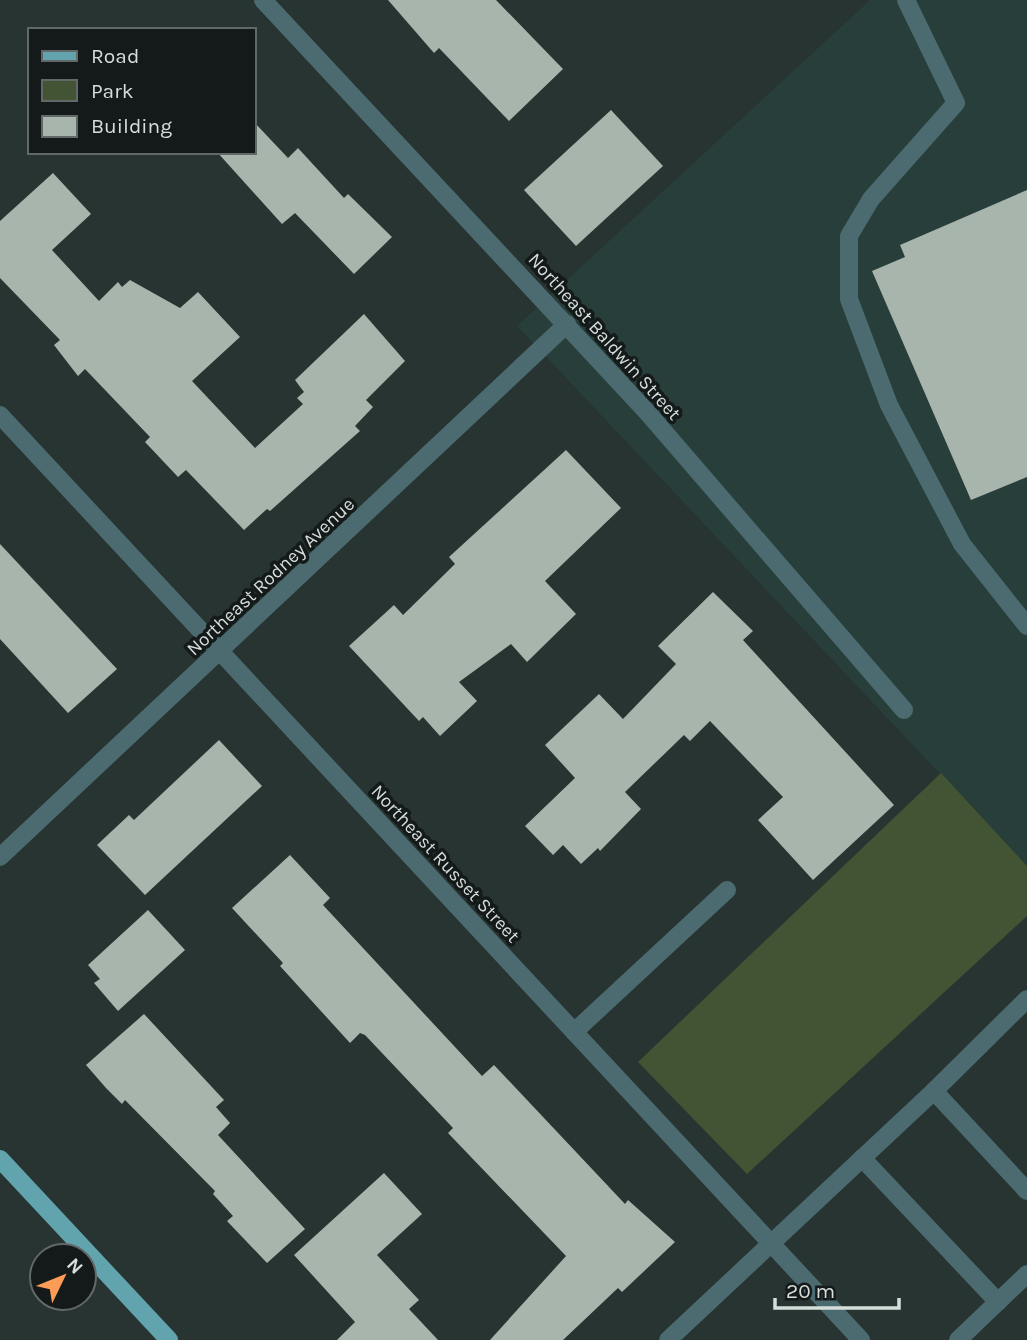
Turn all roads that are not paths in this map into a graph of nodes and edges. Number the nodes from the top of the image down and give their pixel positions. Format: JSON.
{"nodes":[{"id":1,"x":263,"y":0,"type":"edge"},
{"id":2,"x":910,"y":1,"type":"edge"},
{"id":3,"x":567,"y":324,"type":"junction"},
{"id":4,"x":0,"y":415,"type":"edge"},
{"id":5,"x":1027,"y":626,"type":"edge"},
{"id":6,"x":220,"y":652,"type":"junction"},
{"id":7,"x":904,"y":710,"type":"dead end"},
{"id":8,"x":0,"y":857,"type":"edge"},
{"id":9,"x":727,"y":890,"type":"dead end"},
{"id":10,"x":1027,"y":999,"type":"edge"},
{"id":11,"x":574,"y":1032,"type":"junction"},
{"id":12,"x":934,"y":1091,"type":"junction"},
{"id":13,"x":862,"y":1158,"type":"junction"},
{"id":14,"x":0,"y":1159,"type":"edge"},
{"id":15,"x":1027,"y":1191,"type":"edge"},
{"id":16,"x":771,"y":1243,"type":"junction"},
{"id":17,"x":1027,"y":1274,"type":"edge"},
{"id":18,"x":998,"y":1302,"type":"junction"},
{"id":19,"x":169,"y":1340,"type":"edge"},
{"id":20,"x":668,"y":1340,"type":"edge"},
{"id":21,"x":861,"y":1340,"type":"edge"},
{"id":22,"x":958,"y":1340,"type":"edge"}],
"edges":[{"from":1,"to":3,"type":"street","name":"Northeast Baldwin Street"},
{"from":2,"to":5,"type":"street"},
{"from":3,"to":6,"type":"street","name":"Northeast Rodney Avenue"},
{"from":3,"to":7,"type":"street","name":"Northeast Baldwin Street"},
{"from":4,"to":6,"type":"street","name":"Northeast Russet Street"},
{"from":6,"to":8,"type":"street","name":"Northeast Rodney Avenue"},
{"from":6,"to":11,"type":"street","name":"Northeast Russet Street"},
{"from":9,"to":11,"type":"street"},
{"from":10,"to":12,"type":"street"},
{"from":11,"to":16,"type":"street","name":"Northeast Russet Street"},
{"from":12,"to":13,"type":"street"},
{"from":12,"to":15,"type":"street"},
{"from":13,"to":16,"type":"street"},
{"from":13,"to":18,"type":"street"},
{"from":14,"to":19,"type":"main road"},
{"from":16,"to":20,"type":"street"},
{"from":16,"to":21,"type":"street","name":"Northeast Russet Street"},
{"from":17,"to":18,"type":"street"},
{"from":18,"to":22,"type":"street"}]}
